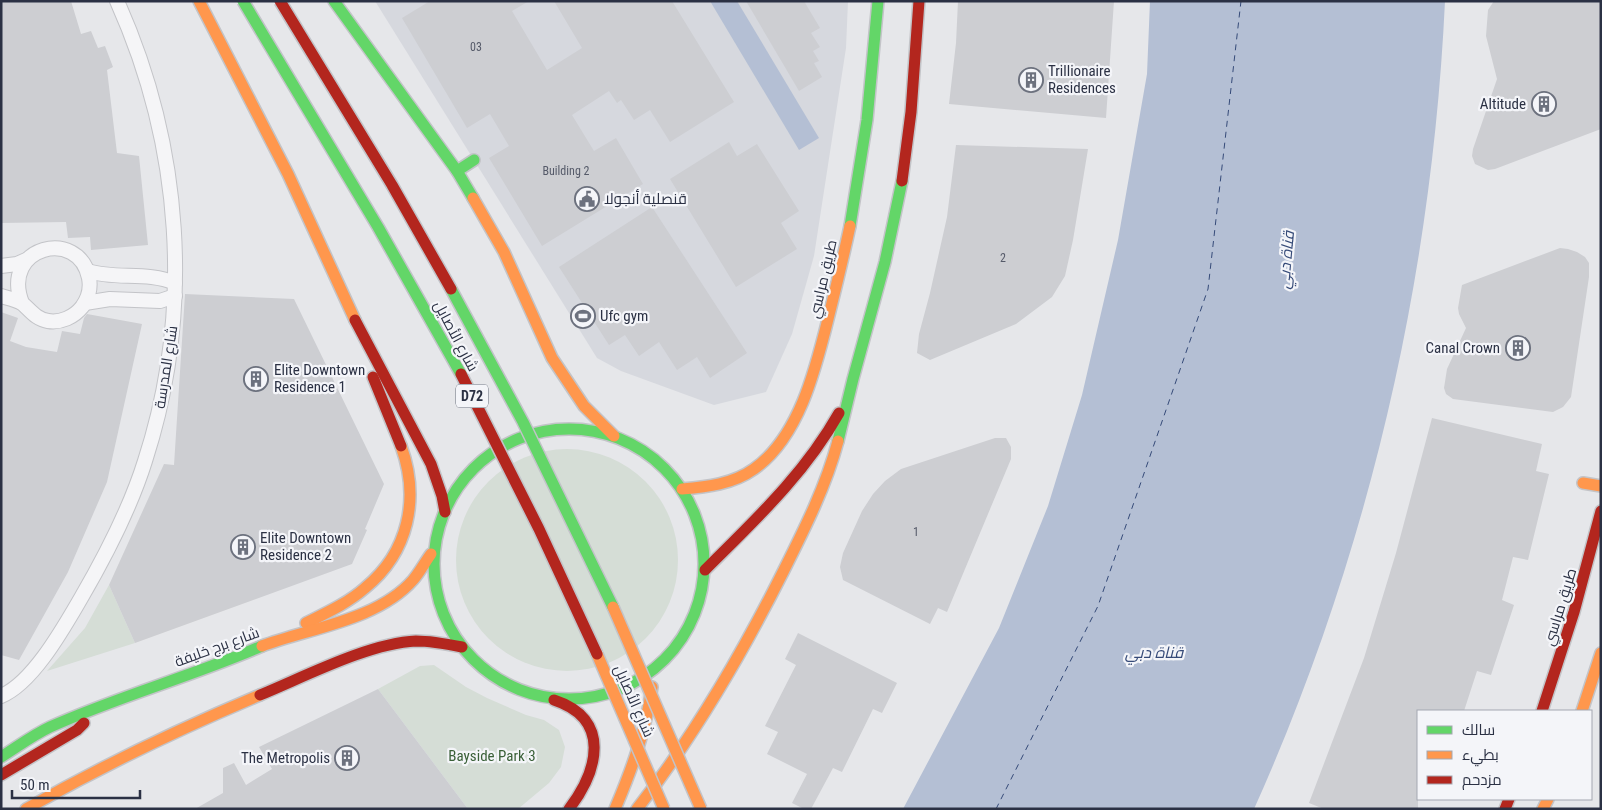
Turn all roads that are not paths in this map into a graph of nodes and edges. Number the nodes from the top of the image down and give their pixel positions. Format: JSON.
{"nodes":[{"id":1,"x":117,"y":1,"type":"edge"},
{"id":2,"x":198,"y":1,"type":"edge"},
{"id":3,"x":242,"y":1,"type":"edge"},
{"id":4,"x":280,"y":1,"type":"edge"},
{"id":5,"x":334,"y":1,"type":"edge"},
{"id":6,"x":878,"y":1,"type":"edge"},
{"id":7,"x":919,"y":1,"type":"edge"},
{"id":8,"x":474,"y":160,"type":"dead end"},
{"id":9,"x":457,"y":171,"type":"junction"},
{"id":10,"x":26,"y":260,"type":"junction"},
{"id":11,"x":1,"y":266,"type":"edge"},
{"id":12,"x":88,"y":271,"type":"junction"},
{"id":13,"x":122,"y":276,"type":"junction"},
{"id":14,"x":175,"y":290,"type":"junction"},
{"id":15,"x":1,"y":296,"type":"edge"},
{"id":16,"x":122,"y":298,"type":"junction"},
{"id":17,"x":22,"y":303,"type":"junction"},
{"id":18,"x":85,"y":303,"type":"junction"},
{"id":19,"x":364,"y":341,"type":"junction"},
{"id":20,"x":853,"y":381,"type":"junction"},
{"id":21,"x":614,"y":436,"type":"junction"},
{"id":22,"x":1583,"y":483,"type":"dead end"},
{"id":23,"x":1601,"y":486,"type":"edge"},
{"id":24,"x":682,"y":489,"type":"junction"},
{"id":25,"x":1601,"y":511,"type":"edge"},
{"id":26,"x":444,"y":512,"type":"junction"},
{"id":27,"x":431,"y":554,"type":"junction"},
{"id":28,"x":705,"y":570,"type":"junction"},
{"id":29,"x":263,"y":645,"type":"junction"},
{"id":30,"x":462,"y":647,"type":"junction"},
{"id":31,"x":1601,"y":653,"type":"edge"},
{"id":32,"x":654,"y":670,"type":"junction"},
{"id":33,"x":29,"y":675,"type":"junction"},
{"id":34,"x":1,"y":683,"type":"edge"},
{"id":35,"x":1,"y":696,"type":"edge"},
{"id":36,"x":552,"y":699,"type":"junction"},
{"id":37,"x":95,"y":710,"type":"junction"},
{"id":38,"x":1542,"y":710,"type":"edge"},
{"id":39,"x":1582,"y":710,"type":"edge"},
{"id":40,"x":49,"y":728,"type":"junction"},
{"id":41,"x":14,"y":736,"type":"dead end"},
{"id":42,"x":1,"y":757,"type":"edge"},
{"id":43,"x":1,"y":775,"type":"edge"},
{"id":44,"x":69,"y":784,"type":"junction"},
{"id":45,"x":26,"y":809,"type":"edge"},
{"id":46,"x":38,"y":809,"type":"edge"},
{"id":47,"x":570,"y":809,"type":"edge"},
{"id":48,"x":615,"y":809,"type":"edge"},
{"id":49,"x":637,"y":809,"type":"edge"},
{"id":50,"x":664,"y":809,"type":"edge"},
{"id":51,"x":701,"y":809,"type":"edge"}],
"edges":[{"from":1,"to":14,"type":"street","name":"شارع المدرسة"},
{"from":2,"to":19,"type":"main road"},
{"from":3,"to":50,"type":"main road","name":"شارع الأصايل","number":"D72","bridge":true},
{"from":4,"to":51,"type":"main road","name":"شارع الأصايل","number":"D72","bridge":true},
{"from":5,"to":9,"type":"main road"},
{"from":6,"to":24,"type":"main road","name":"طريق مراسي"},
{"from":7,"to":20,"type":"main road"},
{"from":8,"to":9,"type":"main road"},
{"from":9,"to":21,"type":"main road"},
{"from":10,"to":11,"type":"street"},
{"from":10,"to":12,"type":"street"},
{"from":10,"to":17,"type":"street"},
{"from":12,"to":13,"type":"street"},
{"from":12,"to":18,"type":"street"},
{"from":13,"to":14,"type":"street"},
{"from":13,"to":16,"type":"street"},
{"from":14,"to":16,"type":"street"},
{"from":14,"to":33,"type":"street","name":"شارع المدرسة"},
{"from":15,"to":17,"type":"street"},
{"from":16,"to":18,"type":"street"},
{"from":17,"to":18,"type":"street"},
{"from":19,"to":26,"type":"main road"},
{"from":19,"to":29,"type":"main road"},
{"from":20,"to":28,"type":"main road"},
{"from":20,"to":49,"type":"main road"},
{"from":21,"to":24,"type":"main road"},
{"from":21,"to":26,"type":"main road"},
{"from":22,"to":23,"type":"main road"},
{"from":24,"to":28,"type":"main road"},
{"from":25,"to":38,"type":"main road","name":"طريق مراسي"},
{"from":26,"to":27,"type":"main road"},
{"from":27,"to":29,"type":"main road","name":"شارع برج خليفة"},
{"from":27,"to":30,"type":"main road"},
{"from":28,"to":32,"type":"main road"},
{"from":29,"to":37,"type":"main road","name":"شارع برج خليفة"},
{"from":30,"to":36,"type":"main road"},
{"from":30,"to":44,"type":"main road"},
{"from":31,"to":39,"type":"main road"},
{"from":32,"to":36,"type":"main road"},
{"from":32,"to":48,"type":"main road"},
{"from":33,"to":34,"type":"street"},
{"from":33,"to":35,"type":"street","name":"شارع المدرسة"},
{"from":36,"to":47,"type":"main road"},
{"from":37,"to":40,"type":"main road","name":"شارع برج خليفة"},
{"from":37,"to":43,"type":"main road"},
{"from":40,"to":41,"type":"main road"},
{"from":40,"to":42,"type":"main road","name":"شارع برج خليفة"},
{"from":44,"to":45,"type":"main road"},
{"from":44,"to":46,"type":"main road"}]}
